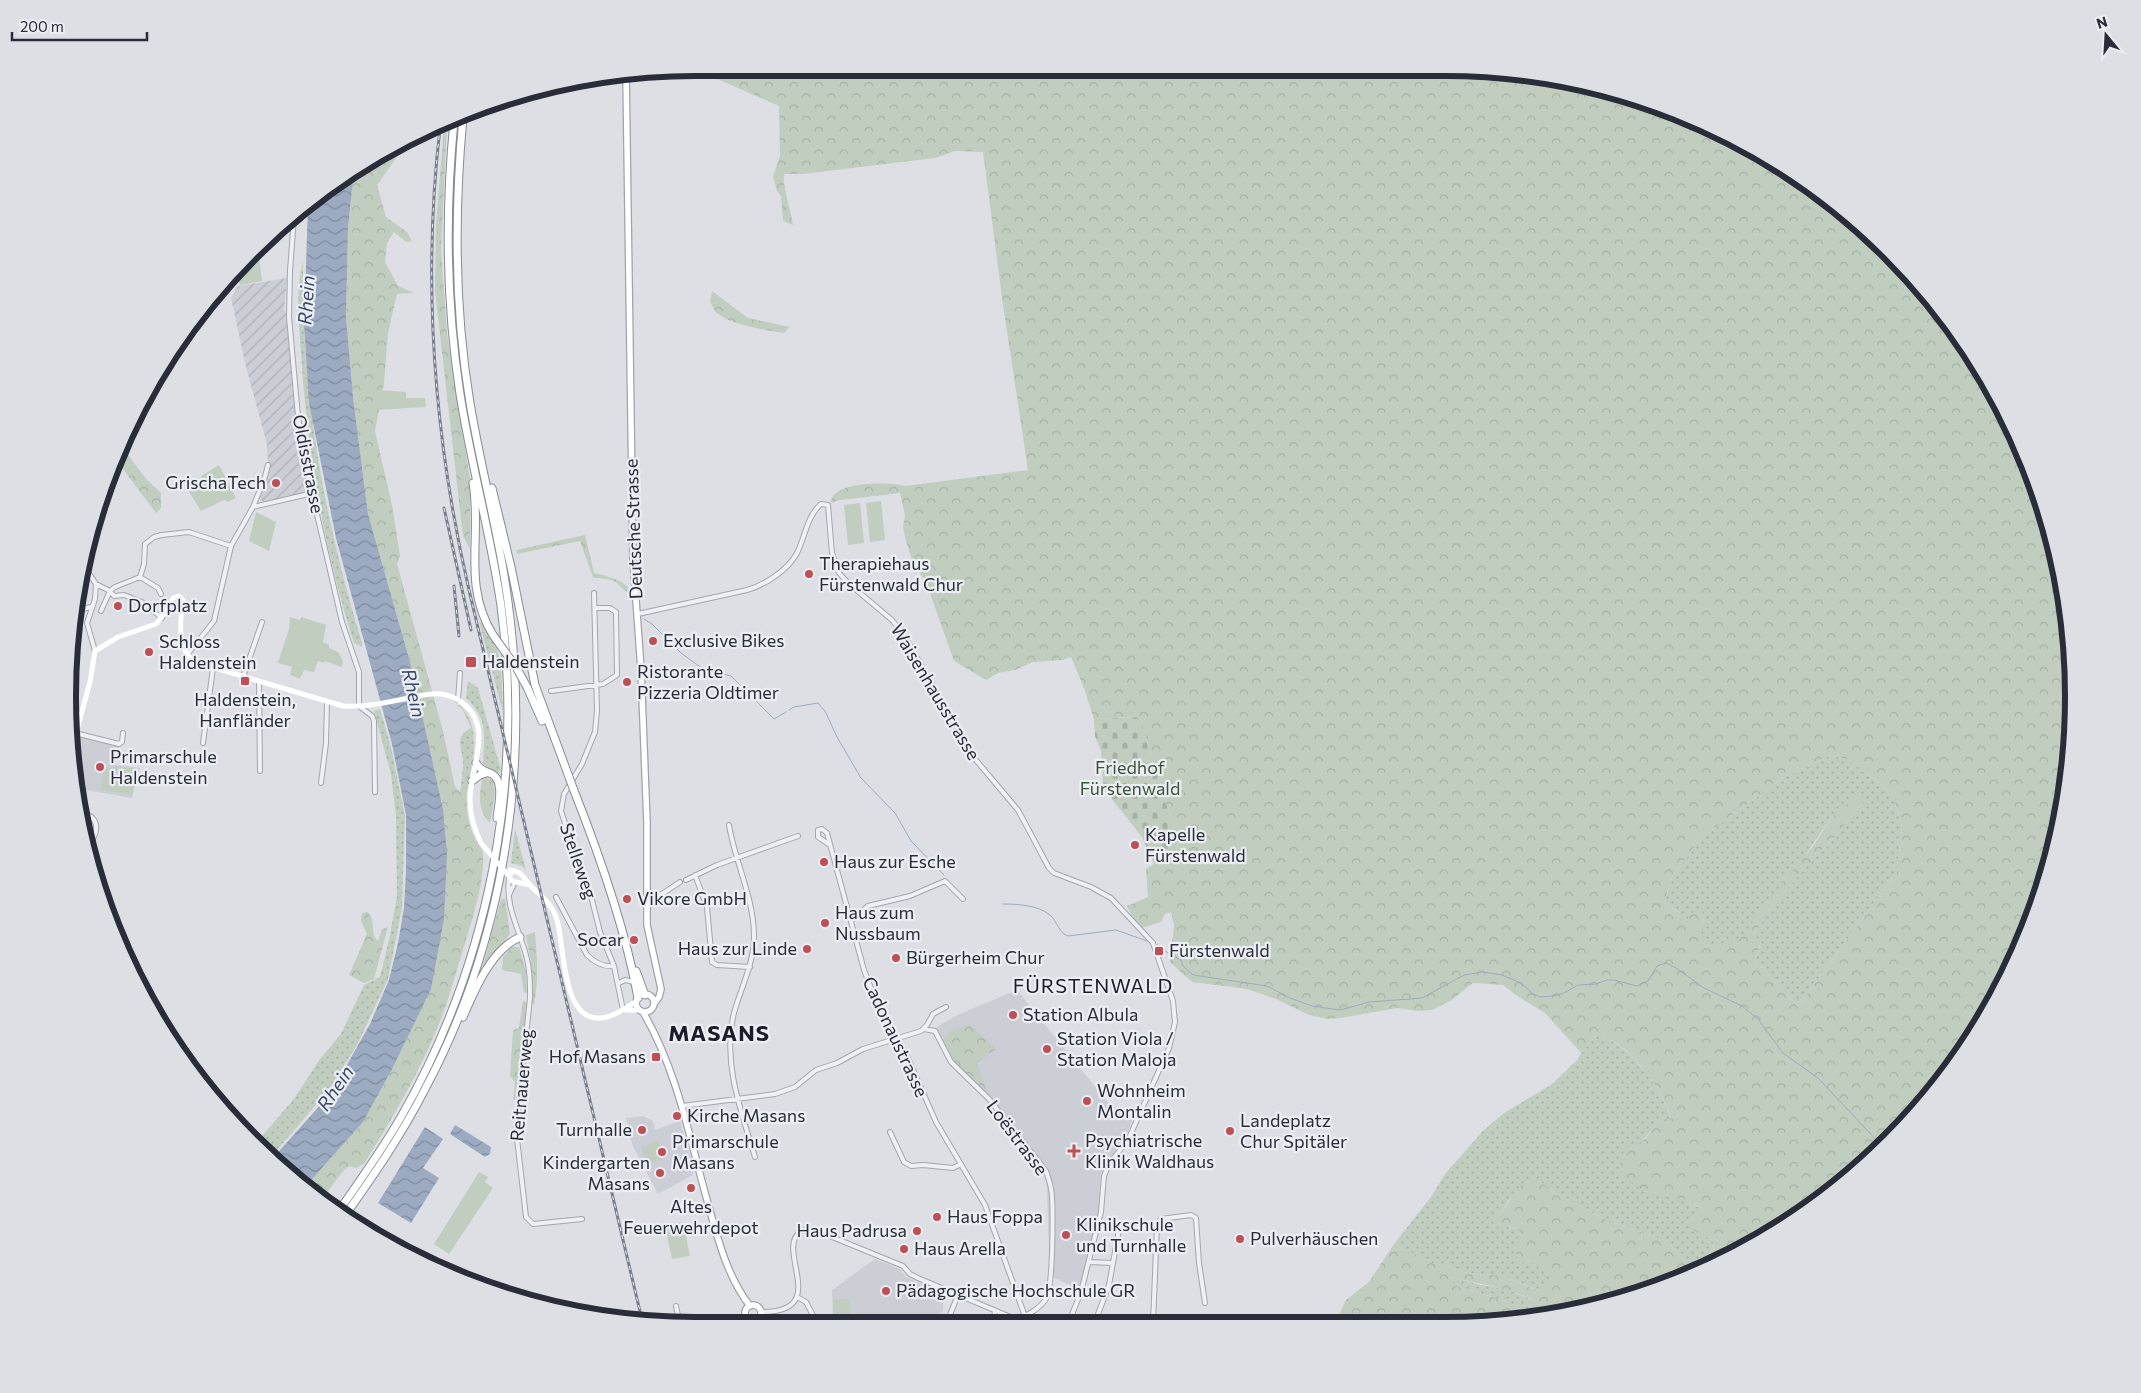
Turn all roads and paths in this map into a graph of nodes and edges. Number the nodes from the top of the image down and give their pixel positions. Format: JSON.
{"nodes":[{"id":1,"x":626,"y":81,"type":"edge"},
{"id":2,"x":462,"y":122,"type":"edge"},
{"id":3,"x":454,"y":126,"type":"edge"},
{"id":4,"x":293,"y":225,"type":"edge"},
{"id":5,"x":473,"y":420,"type":"junction"},
{"id":6,"x":467,"y":436,"type":"junction"},
{"id":7,"x":268,"y":465,"type":"dead end"},
{"id":8,"x":312,"y":493,"type":"junction"},
{"id":9,"x":252,"y":507,"type":"junction"},
{"id":10,"x":231,"y":546,"type":"junction"},
{"id":11,"x":89,"y":573,"type":"edge"},
{"id":12,"x":140,"y":577,"type":"junction"},
{"id":13,"x":96,"y":584,"type":"junction"},
{"id":14,"x":110,"y":591,"type":"junction"},
{"id":15,"x":594,"y":593,"type":"dead end"},
{"id":16,"x":162,"y":594,"type":"dead end"},
{"id":17,"x":92,"y":607,"type":"junction"},
{"id":18,"x":595,"y":608,"type":"junction"},
{"id":19,"x":83,"y":609,"type":"edge"},
{"id":20,"x":100,"y":612,"type":"dead end"},
{"id":21,"x":638,"y":614,"type":"junction"},
{"id":22,"x":162,"y":618,"type":"junction"},
{"id":23,"x":262,"y":622,"type":"dead end"},
{"id":24,"x":95,"y":651,"type":"junction"},
{"id":25,"x":187,"y":655,"type":"junction"},
{"id":26,"x":213,"y":668,"type":"junction"},
{"id":27,"x":460,"y":672,"type":"dead end"},
{"id":28,"x":243,"y":676,"type":"junction"},
{"id":29,"x":259,"y":682,"type":"junction"},
{"id":30,"x":596,"y":684,"type":"junction"},
{"id":31,"x":551,"y":691,"type":"dead end"},
{"id":32,"x":458,"y":700,"type":"junction"},
{"id":33,"x":326,"y":702,"type":"junction"},
{"id":34,"x":359,"y":706,"type":"junction"},
{"id":35,"x":77,"y":724,"type":"edge"},
{"id":36,"x":78,"y":733,"type":"edge"},
{"id":37,"x":123,"y":733,"type":"dead end"},
{"id":38,"x":203,"y":743,"type":"dead end"},
{"id":39,"x":562,"y":761,"type":"junction"},
{"id":40,"x":476,"y":763,"type":"junction"},
{"id":41,"x":260,"y":771,"type":"dead end"},
{"id":42,"x":486,"y":773,"type":"junction"},
{"id":43,"x":472,"y":781,"type":"junction"},
{"id":44,"x":321,"y":783,"type":"dead end"},
{"id":45,"x":375,"y":792,"type":"dead end"},
{"id":46,"x":88,"y":815,"type":"edge"},
{"id":47,"x":729,"y":825,"type":"dead end"},
{"id":48,"x":798,"y":836,"type":"dead end"},
{"id":49,"x":93,"y":839,"type":"edge"},
{"id":50,"x":830,"y":845,"type":"dead end"},
{"id":51,"x":736,"y":858,"type":"junction"},
{"id":52,"x":510,"y":874,"type":"junction"},
{"id":53,"x":521,"y":875,"type":"junction"},
{"id":54,"x":695,"y":875,"type":"junction"},
{"id":55,"x":686,"y":880,"type":"dead end"},
{"id":56,"x":516,"y":882,"type":"junction"},
{"id":57,"x":680,"y":882,"type":"dead end"},
{"id":58,"x":530,"y":885,"type":"junction"},
{"id":59,"x":488,"y":892,"type":"junction"},
{"id":60,"x":510,"y":895,"type":"junction"},
{"id":61,"x":647,"y":895,"type":"junction"},
{"id":62,"x":556,"y":897,"type":"dead end"},
{"id":63,"x":963,"y":899,"type":"dead end"},
{"id":64,"x":851,"y":921,"type":"junction"},
{"id":65,"x":520,"y":937,"type":"junction"},
{"id":66,"x":629,"y":957,"type":"junction"},
{"id":67,"x":614,"y":966,"type":"junction"},
{"id":68,"x":750,"y":967,"type":"junction"},
{"id":69,"x":634,"y":982,"type":"junction"},
{"id":70,"x":619,"y":983,"type":"junction"},
{"id":71,"x":660,"y":984,"type":"junction"},
{"id":72,"x":643,"y":998,"type":"junction"},
{"id":73,"x":653,"y":1007,"type":"junction"},
{"id":74,"x":946,"y":1007,"type":"dead end"},
{"id":75,"x":623,"y":1010,"type":"junction"},
{"id":76,"x":642,"y":1011,"type":"junction"},
{"id":77,"x":653,"y":1026,"type":"junction"},
{"id":78,"x":924,"y":1029,"type":"junction"},
{"id":79,"x":898,"y":1038,"type":"junction"},
{"id":80,"x":434,"y":1072,"type":"junction"},
{"id":81,"x":739,"y":1100,"type":"junction"},
{"id":82,"x":682,"y":1106,"type":"junction"},
{"id":83,"x":890,"y":1132,"type":"dead end"},
{"id":84,"x":755,"y":1157,"type":"dead end"},
{"id":85,"x":961,"y":1164,"type":"junction"},
{"id":86,"x":342,"y":1205,"type":"edge"},
{"id":87,"x":349,"y":1210,"type":"edge"},
{"id":88,"x":582,"y":1219,"type":"dead end"},
{"id":89,"x":1120,"y":1224,"type":"dead end"},
{"id":90,"x":1089,"y":1262,"type":"junction"},
{"id":91,"x":1113,"y":1263,"type":"junction"},
{"id":92,"x":958,"y":1295,"type":"junction"},
{"id":93,"x":797,"y":1298,"type":"junction"},
{"id":94,"x":1205,"y":1303,"type":"dead end"},
{"id":95,"x":676,"y":1306,"type":"dead end"},
{"id":96,"x":750,"y":1306,"type":"junction"},
{"id":97,"x":996,"y":1311,"type":"junction"},
{"id":98,"x":761,"y":1312,"type":"junction"},
{"id":99,"x":678,"y":1316,"type":"edge"},
{"id":100,"x":747,"y":1317,"type":"edge"},
{"id":101,"x":758,"y":1317,"type":"edge"},
{"id":102,"x":814,"y":1317,"type":"edge"},
{"id":103,"x":949,"y":1317,"type":"edge"},
{"id":104,"x":994,"y":1317,"type":"edge"},
{"id":105,"x":1011,"y":1317,"type":"edge"},
{"id":106,"x":1024,"y":1317,"type":"joint"},
{"id":107,"x":1071,"y":1317,"type":"edge"},
{"id":108,"x":1097,"y":1317,"type":"edge"},
{"id":109,"x":1153,"y":1317,"type":"edge"}],
"edges":[{"from":1,"to":21,"type":"main road","name":"Deutsche Strasse"},
{"from":2,"to":5,"type":"highway"},
{"from":3,"to":6,"type":"highway"},
{"from":4,"to":8,"type":"street","name":"Oldisstrasse"},
{"from":5,"to":39,"type":"highway"},
{"from":5,"to":80,"type":"highway"},
{"from":6,"to":39,"type":"highway","bridge":true},
{"from":6,"to":59,"type":"highway"},
{"from":7,"to":9,"type":"street"},
{"from":8,"to":9,"type":"street"},
{"from":8,"to":34,"type":"street","name":"Oldisstrasse"},
{"from":9,"to":10,"type":"street"},
{"from":10,"to":12,"type":"street"},
{"from":10,"to":25,"type":"street"},
{"from":11,"to":13,"type":"street"},
{"from":12,"to":14,"type":"street"},
{"from":12,"to":16,"type":"street"},
{"from":13,"to":14,"type":"street"},
{"from":13,"to":17,"type":"street"},
{"from":14,"to":20,"type":"street"},
{"from":14,"to":22,"type":"street"},
{"from":15,"to":18,"type":"street","name":"Stelleweg"},
{"from":17,"to":19,"type":"street"},
{"from":17,"to":24,"type":"street"},
{"from":18,"to":30,"type":"street","name":"Stelleweg"},
{"from":18,"to":30,"type":"street"},
{"from":21,"to":61,"type":"main road","name":"Deutsche Strasse"},
{"from":21,"to":90,"type":"street","name":"Waisenhausstrasse"},
{"from":22,"to":24,"type":"street"},
{"from":22,"to":25,"type":"street"},
{"from":23,"to":28,"type":"street"},
{"from":24,"to":35,"type":"street"},
{"from":25,"to":26,"type":"street"},
{"from":26,"to":28,"type":"street"},
{"from":26,"to":38,"type":"street"},
{"from":27,"to":32,"type":"street"},
{"from":28,"to":29,"type":"street"},
{"from":29,"to":33,"type":"street"},
{"from":29,"to":41,"type":"street"},
{"from":30,"to":31,"type":"street"},
{"from":30,"to":67,"type":"street","name":"Stelleweg"},
{"from":32,"to":34,"type":"street"},
{"from":32,"to":40,"type":"street"},
{"from":33,"to":34,"type":"street"},
{"from":33,"to":44,"type":"street"},
{"from":34,"to":45,"type":"street"},
{"from":36,"to":37,"type":"street"},
{"from":39,"to":66,"type":"highway","bridge":true},
{"from":40,"to":42,"type":"highway"},
{"from":40,"to":43,"type":"street"},
{"from":42,"to":43,"type":"highway"},
{"from":42,"to":59,"type":"highway"},
{"from":43,"to":52,"type":"street","bridge":true},
{"from":46,"to":49,"type":"street"},
{"from":47,"to":51,"type":"street"},
{"from":48,"to":51,"type":"street"},
{"from":50,"to":64,"type":"street","name":"Cadonaustrasse"},
{"from":51,"to":54,"type":"street"},
{"from":51,"to":68,"type":"street"},
{"from":52,"to":53,"type":"street"},
{"from":52,"to":56,"type":"street"},
{"from":52,"to":60,"type":"street","name":"Reitnauerweg"},
{"from":53,"to":56,"type":"street"},
{"from":53,"to":58,"type":"street"},
{"from":54,"to":55,"type":"street"},
{"from":54,"to":68,"type":"street"},
{"from":56,"to":58,"type":"street"},
{"from":56,"to":60,"type":"street","name":"Reitnauerweg"},
{"from":57,"to":61,"type":"street"},
{"from":58,"to":75,"type":"street"},
{"from":59,"to":86,"type":"highway"},
{"from":60,"to":65,"type":"street","name":"Reitnauerweg"},
{"from":61,"to":71,"type":"main road","name":"Deutsche Strasse"},
{"from":62,"to":67,"type":"street"},
{"from":63,"to":64,"type":"street"},
{"from":64,"to":79,"type":"street","name":"Cadonaustrasse"},
{"from":65,"to":80,"type":"highway"},
{"from":65,"to":88,"type":"street","name":"Reitnauerweg"},
{"from":66,"to":69,"type":"highway"},
{"from":66,"to":72,"type":"highway"},
{"from":67,"to":70,"type":"street","name":"Stelleweg"},
{"from":68,"to":81,"type":"street"},
{"from":69,"to":70,"type":"street"},
{"from":69,"to":72,"type":"highway"},
{"from":70,"to":75,"type":"street","name":"Stelleweg"},
{"from":71,"to":72,"type":"main road"},
{"from":71,"to":73,"type":"main road","name":"Deutsche Strasse"},
{"from":72,"to":73,"type":"main road"},
{"from":72,"to":75,"type":"street"},
{"from":72,"to":76,"type":"main road"},
{"from":73,"to":76,"type":"main road"},
{"from":73,"to":77,"type":"main road"},
{"from":74,"to":78,"type":"street"},
{"from":75,"to":76,"type":"street"},
{"from":76,"to":77,"type":"main road"},
{"from":77,"to":82,"type":"main road"},
{"from":78,"to":79,"type":"street"},
{"from":78,"to":106,"type":"street","name":"Loëstrasse"},
{"from":79,"to":81,"type":"street"},
{"from":79,"to":85,"type":"street","name":"Cadonaustrasse"},
{"from":80,"to":87,"type":"highway"},
{"from":81,"to":82,"type":"street"},
{"from":81,"to":84,"type":"street"},
{"from":82,"to":96,"type":"main road"},
{"from":83,"to":85,"type":"street"},
{"from":85,"to":106,"type":"street","name":"Cadonaustrasse"},
{"from":89,"to":91,"type":"street"},
{"from":90,"to":91,"type":"street"},
{"from":90,"to":107,"type":"street"},
{"from":91,"to":108,"type":"street"},
{"from":92,"to":93,"type":"street"},
{"from":92,"to":97,"type":"street"},
{"from":92,"to":103,"type":"street"},
{"from":93,"to":98,"type":"street"},
{"from":93,"to":102,"type":"street"},
{"from":94,"to":109,"type":"street"},
{"from":95,"to":99,"type":"street"},
{"from":96,"to":98,"type":"main road"},
{"from":96,"to":100,"type":"main road"},
{"from":97,"to":104,"type":"street"},
{"from":97,"to":105,"type":"street"},
{"from":98,"to":101,"type":"main road"}]}
